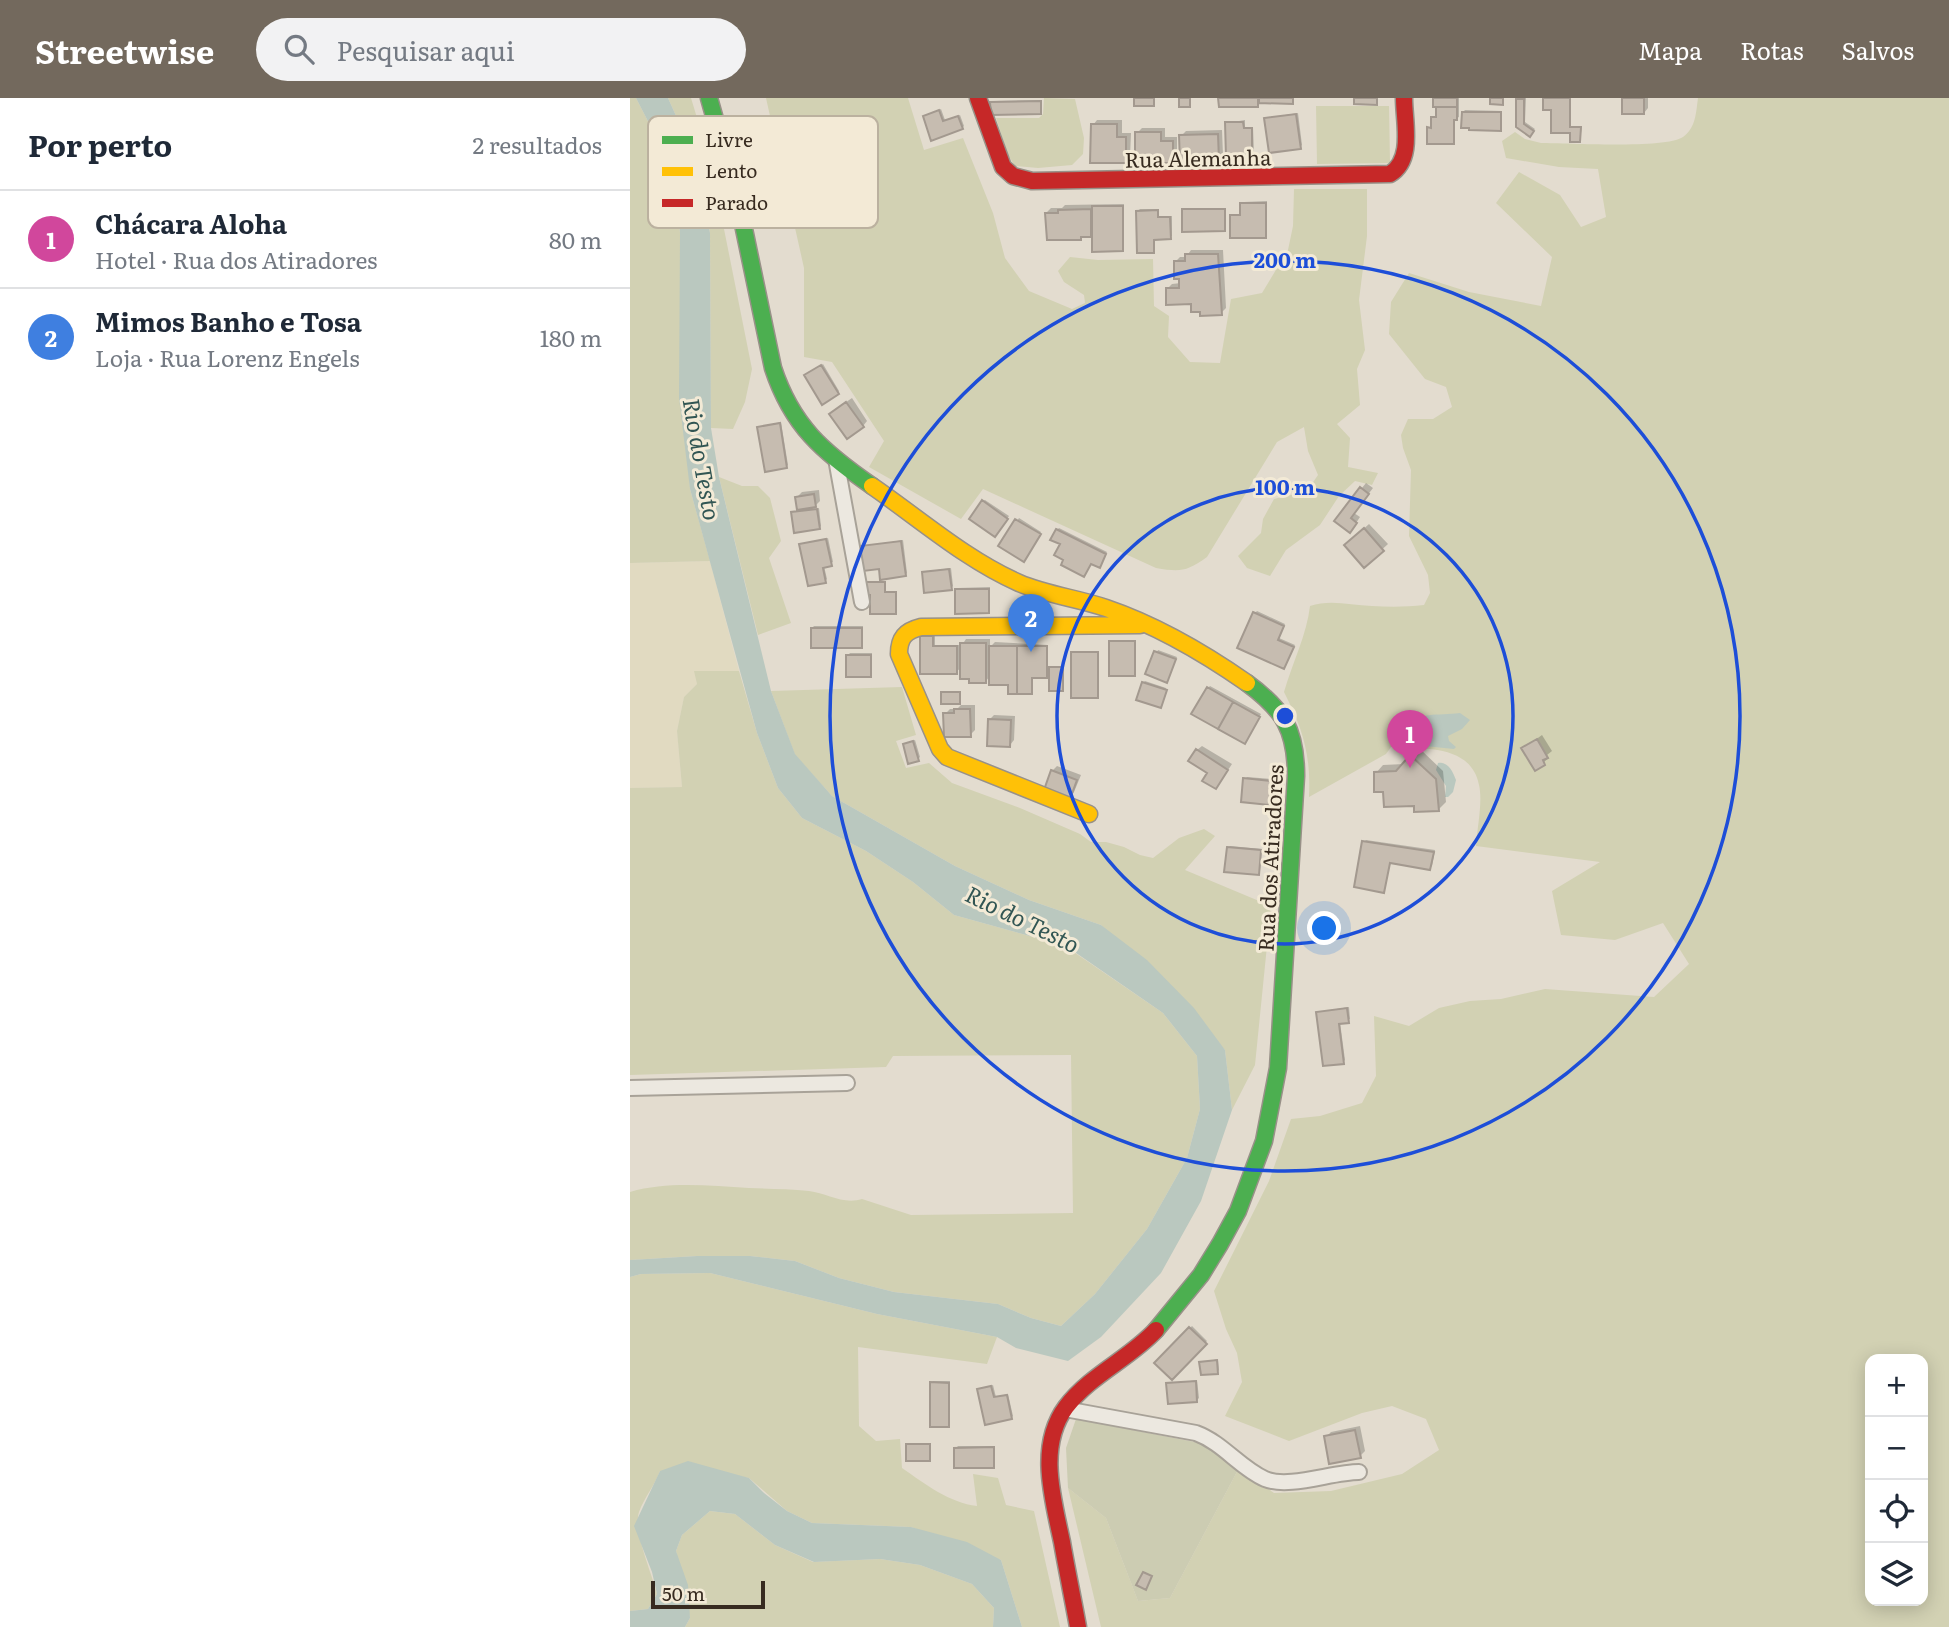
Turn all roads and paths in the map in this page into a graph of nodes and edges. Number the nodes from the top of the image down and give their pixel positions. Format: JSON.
{"nodes":[{"id":1,"x":709,"y":98,"type":"edge"},
{"id":2,"x":978,"y":98,"type":"edge"},
{"id":3,"x":1404,"y":98,"type":"edge"},
{"id":4,"x":714,"y":116,"type":"edge"},
{"id":5,"x":743,"y":228,"type":"edge"},
{"id":6,"x":836,"y":459,"type":"junction"},
{"id":7,"x":862,"y":603,"type":"dead end"},
{"id":8,"x":1147,"y":625,"type":"junction"},
{"id":9,"x":1089,"y":814,"type":"dead end"},
{"id":10,"x":848,"y":1083,"type":"dead end"},
{"id":11,"x":630,"y":1088,"type":"edge"},
{"id":12,"x":1065,"y":1409,"type":"junction"},
{"id":13,"x":1359,"y":1472,"type":"dead end"},
{"id":14,"x":1078,"y":1627,"type":"edge"}],
"edges":[{"from":1,"to":4,"type":"street","name":"Rua dos Atiradores"},
{"from":2,"to":3,"type":"street","name":"Rua Alemanha"},
{"from":5,"to":6,"type":"street","name":"Rua dos Atiradores"},
{"from":6,"to":7,"type":"street"},
{"from":6,"to":8,"type":"street","name":"Rua dos Atiradores"},
{"from":8,"to":9,"type":"street"},
{"from":8,"to":12,"type":"street","name":"Rua dos Atiradores"},
{"from":10,"to":11,"type":"street"},
{"from":12,"to":13,"type":"street"},
{"from":12,"to":14,"type":"street","name":"Rua dos Atiradores"}]}
